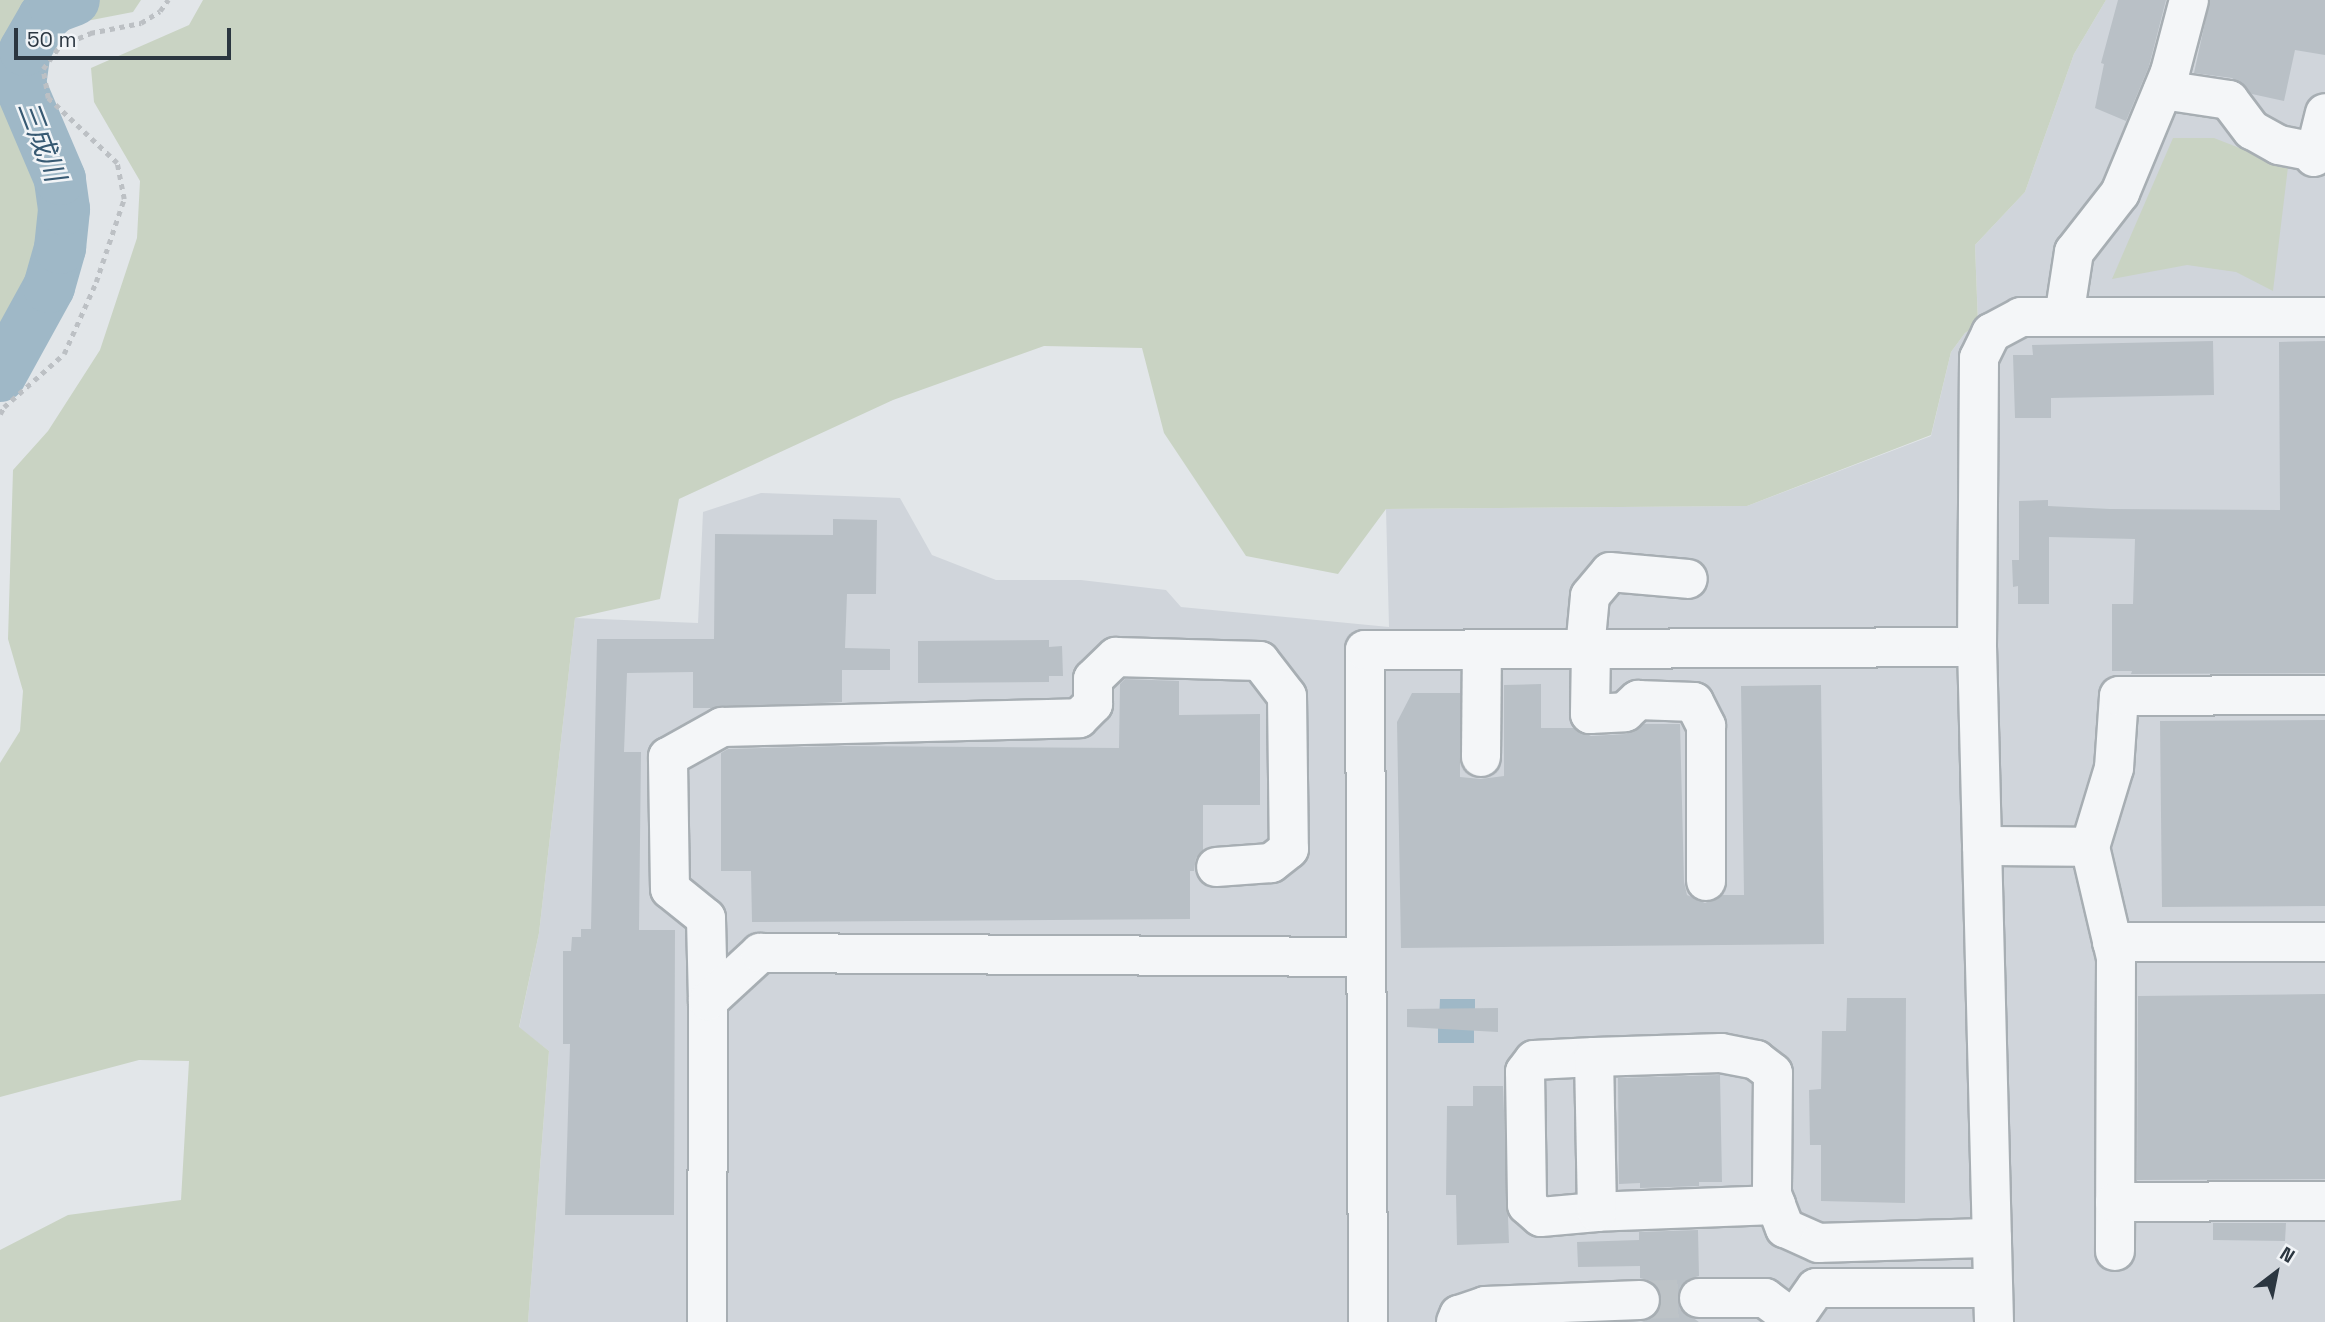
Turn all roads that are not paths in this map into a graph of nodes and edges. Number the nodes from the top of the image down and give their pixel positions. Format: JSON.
{"nodes":[{"id":1,"x":2189,"y":0,"type":"edge"},
{"id":2,"x":2163,"y":90,"type":"junction"},
{"id":3,"x":2325,"y":113,"type":"edge"},
{"id":4,"x":2064,"y":317,"type":"junction"},
{"id":5,"x":2325,"y":317,"type":"edge"},
{"id":6,"x":1688,"y":579,"type":"dead end"},
{"id":7,"x":1977,"y":647,"type":"junction"},
{"id":8,"x":1482,"y":649,"type":"junction"},
{"id":9,"x":1588,"y":649,"type":"junction"},
{"id":10,"x":2325,"y":695,"type":"edge"},
{"id":11,"x":1481,"y":757,"type":"dead end"},
{"id":12,"x":1982,"y":846,"type":"junction"},
{"id":13,"x":2090,"y":847,"type":"junction"},
{"id":14,"x":1216,"y":867,"type":"dead end"},
{"id":15,"x":1706,"y":881,"type":"dead end"},
{"id":16,"x":2112,"y":942,"type":"junction"},
{"id":17,"x":2325,"y":942,"type":"edge"},
{"id":18,"x":1366,"y":957,"type":"junction"},
{"id":19,"x":708,"y":1001,"type":"junction"},
{"id":20,"x":1594,"y":1057,"type":"junction"},
{"id":21,"x":2325,"y":1201,"type":"edge"},
{"id":22,"x":2115,"y":1202,"type":"junction"},
{"id":23,"x":1776,"y":1205,"type":"junction"},
{"id":24,"x":1597,"y":1212,"type":"junction"},
{"id":25,"x":1992,"y":1238,"type":"junction"},
{"id":26,"x":2115,"y":1251,"type":"dead end"},
{"id":27,"x":1699,"y":1298,"type":"tunnel mouth"},
{"id":28,"x":1640,"y":1300,"type":"tunnel mouth"},
{"id":29,"x":1994,"y":1305,"type":"edge"},
{"id":30,"x":707,"y":1322,"type":"edge"},
{"id":31,"x":1368,"y":1322,"type":"edge"},
{"id":32,"x":1456,"y":1322,"type":"edge"}],
"edges":[{"from":1,"to":2,"type":"street"},
{"from":2,"to":3,"type":"street"},
{"from":2,"to":4,"type":"street"},
{"from":4,"to":5,"type":"street"},
{"from":4,"to":7,"type":"street"},
{"from":6,"to":9,"type":"street"},
{"from":7,"to":9,"type":"street"},
{"from":7,"to":12,"type":"street"},
{"from":8,"to":9,"type":"street"},
{"from":8,"to":11,"type":"street"},
{"from":8,"to":18,"type":"street"},
{"from":9,"to":15,"type":"street"},
{"from":10,"to":13,"type":"street"},
{"from":12,"to":13,"type":"street"},
{"from":12,"to":25,"type":"street"},
{"from":13,"to":16,"type":"street"},
{"from":14,"to":19,"type":"street"},
{"from":16,"to":17,"type":"street"},
{"from":16,"to":22,"type":"street"},
{"from":18,"to":19,"type":"street"},
{"from":18,"to":31,"type":"street"},
{"from":19,"to":30,"type":"street"},
{"from":20,"to":23,"type":"street"},
{"from":20,"to":24,"type":"street"},
{"from":20,"to":24,"type":"street"},
{"from":21,"to":22,"type":"street"},
{"from":22,"to":26,"type":"street"},
{"from":23,"to":24,"type":"street"},
{"from":23,"to":25,"type":"street"},
{"from":25,"to":29,"type":"street"},
{"from":27,"to":29,"type":"street"},
{"from":28,"to":32,"type":"street"}]}
